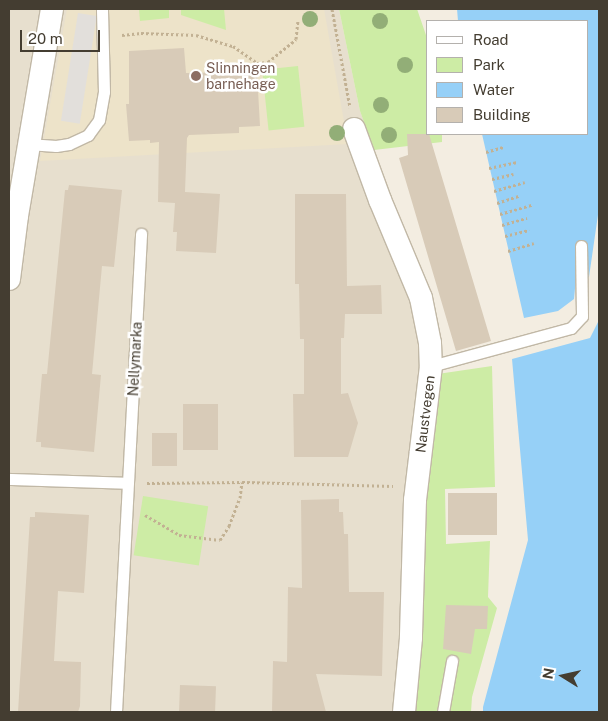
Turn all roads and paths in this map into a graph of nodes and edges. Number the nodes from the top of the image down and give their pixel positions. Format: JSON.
{"nodes":[{"id":1,"x":52,"y":9,"type":"edge"},
{"id":2,"x":102,"y":9,"type":"edge"},
{"id":3,"x":332,"y":9,"type":"edge"},
{"id":4,"x":298,"y":20,"type":"dead end"},
{"id":5,"x":104,"y":37,"type":"junction"},
{"id":6,"x":354,"y":129,"type":"joint"},
{"id":7,"x":28,"y":144,"type":"junction"},
{"id":8,"x":503,"y":147,"type":"dead end"},
{"id":9,"x":486,"y":152,"type":"dead end"},
{"id":10,"x":517,"y":162,"type":"dead end"},
{"id":11,"x":489,"y":168,"type":"dead end"},
{"id":12,"x":513,"y":174,"type":"dead end"},
{"id":13,"x":492,"y":179,"type":"dead end"},
{"id":14,"x":525,"y":182,"type":"dead end"},
{"id":15,"x":494,"y":191,"type":"dead end"},
{"id":16,"x":520,"y":196,"type":"dead end"},
{"id":17,"x":497,"y":203,"type":"dead end"},
{"id":18,"x":532,"y":205,"type":"dead end"},
{"id":19,"x":500,"y":214,"type":"dead end"},
{"id":20,"x":527,"y":218,"type":"dead end"},
{"id":21,"x":502,"y":225,"type":"dead end"},
{"id":22,"x":529,"y":230,"type":"dead end"},
{"id":23,"x":142,"y":234,"type":"dead end"},
{"id":24,"x":505,"y":236,"type":"dead end"},
{"id":25,"x":534,"y":243,"type":"dead end"},
{"id":26,"x":581,"y":246,"type":"dead end"},
{"id":27,"x":508,"y":251,"type":"dead end"},
{"id":28,"x":9,"y":279,"type":"edge"},
{"id":29,"x":431,"y":366,"type":"junction"},
{"id":30,"x":9,"y":479,"type":"edge"},
{"id":31,"x":242,"y":482,"type":"junction"},
{"id":32,"x":127,"y":483,"type":"junction"},
{"id":33,"x":416,"y":487,"type":"junction"},
{"id":34,"x":126,"y":502,"type":"junction"},
{"id":35,"x":452,"y":661,"type":"dead end"},
{"id":36,"x":116,"y":712,"type":"edge"},
{"id":37,"x":404,"y":712,"type":"edge"},
{"id":38,"x":443,"y":712,"type":"edge"}],
"edges":[{"from":1,"to":7,"type":"street"},
{"from":2,"to":5,"type":"lane"},
{"from":3,"to":6,"type":"path"},
{"from":4,"to":5,"type":"path"},
{"from":5,"to":7,"type":"lane"},
{"from":6,"to":29,"type":"street","name":"Naustvegen"},
{"from":7,"to":28,"type":"street"},
{"from":8,"to":9,"type":"path"},
{"from":10,"to":11,"type":"path"},
{"from":12,"to":13,"type":"path"},
{"from":14,"to":15,"type":"path"},
{"from":16,"to":17,"type":"path"},
{"from":18,"to":19,"type":"path"},
{"from":20,"to":21,"type":"path"},
{"from":22,"to":24,"type":"path"},
{"from":23,"to":32,"type":"lane","name":"Nellymarka"},
{"from":25,"to":27,"type":"path"},
{"from":26,"to":29,"type":"lane"},
{"from":29,"to":33,"type":"street","name":"Naustvegen"},
{"from":30,"to":32,"type":"lane"},
{"from":31,"to":32,"type":"path"},
{"from":31,"to":33,"type":"path"},
{"from":31,"to":34,"type":"path"},
{"from":32,"to":34,"type":"lane","name":"Nellymarka"},
{"from":33,"to":37,"type":"street","name":"Naustvegen"},
{"from":34,"to":36,"type":"lane","name":"Nellymarka"},
{"from":35,"to":38,"type":"lane"}]}
